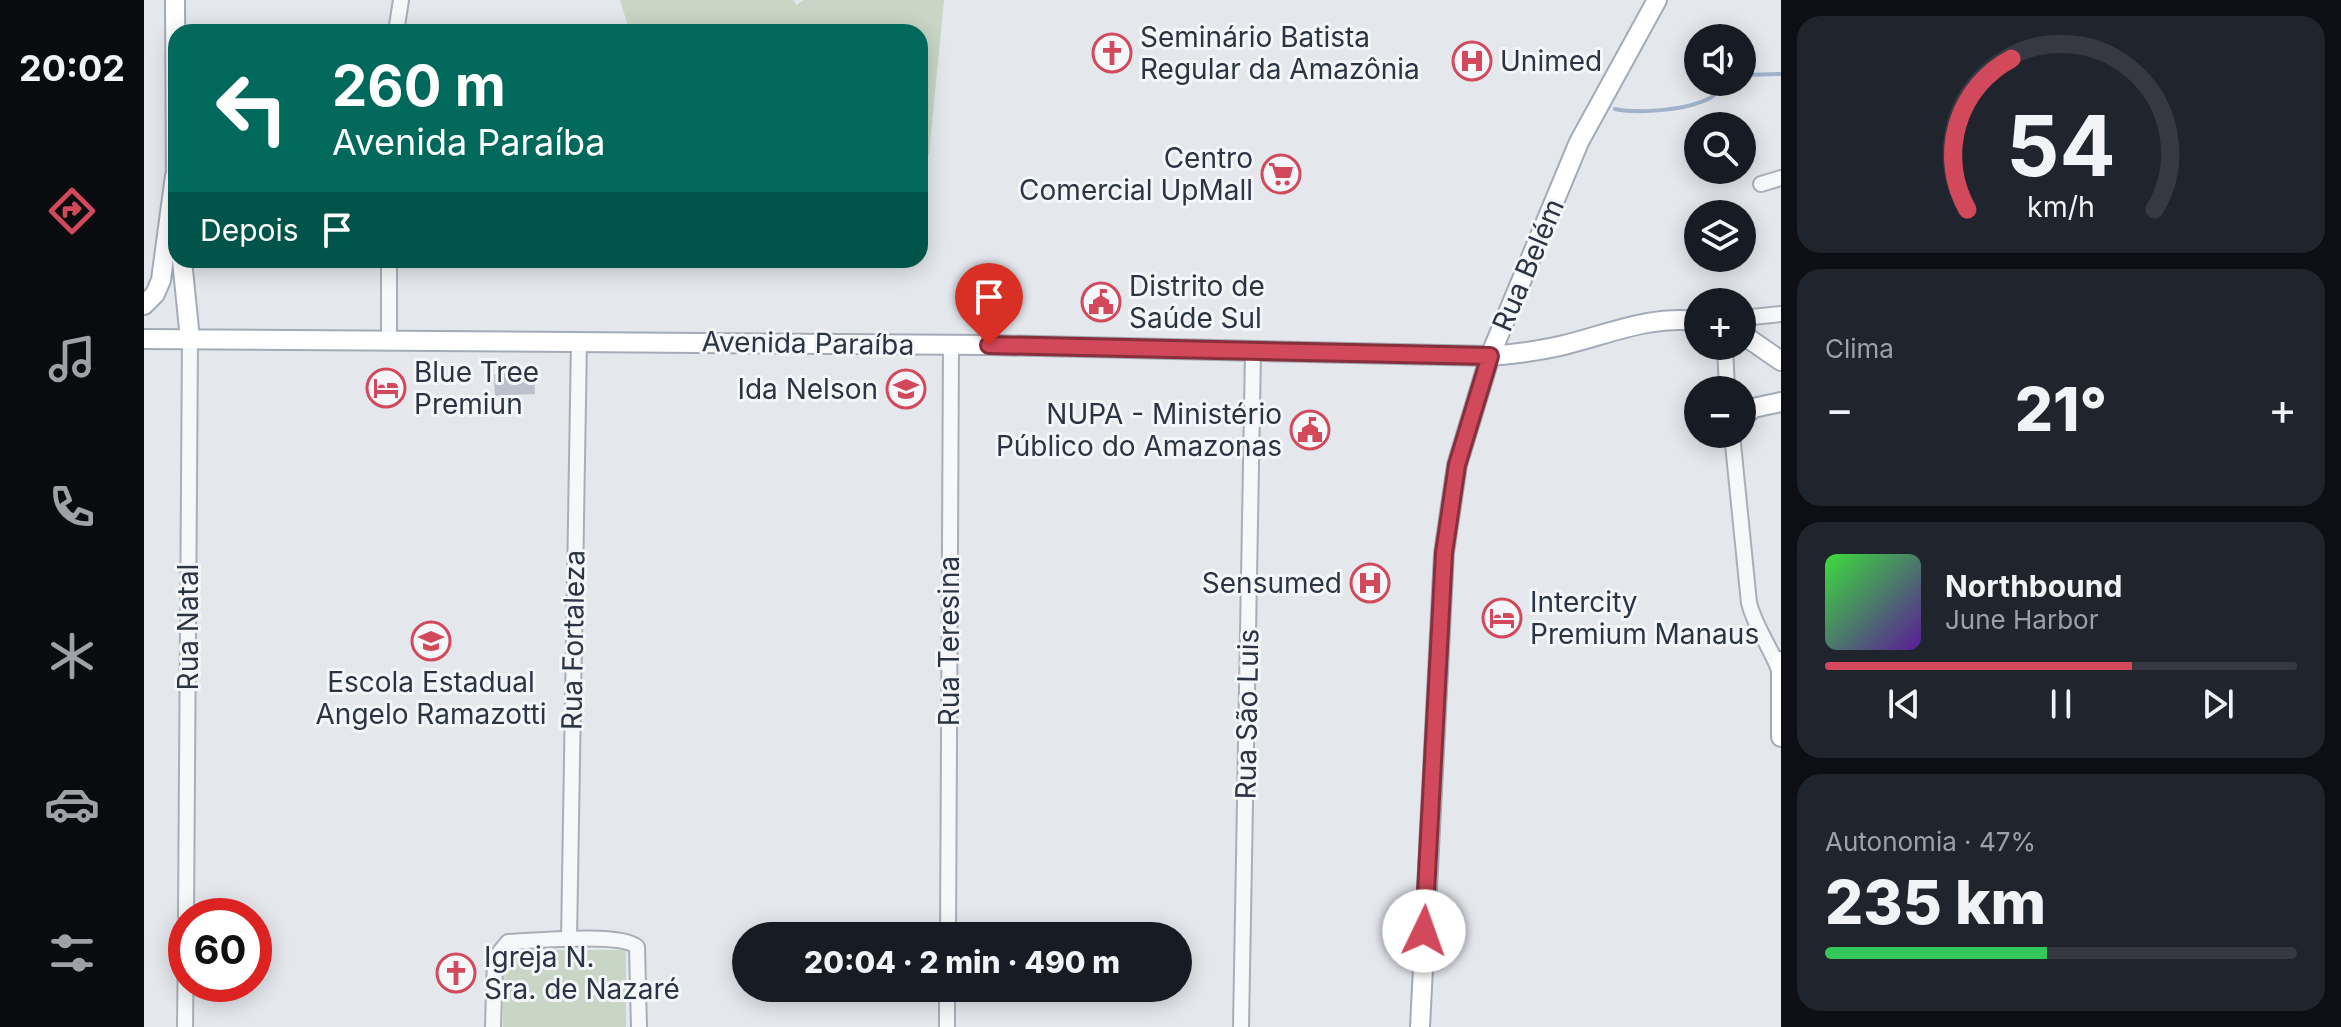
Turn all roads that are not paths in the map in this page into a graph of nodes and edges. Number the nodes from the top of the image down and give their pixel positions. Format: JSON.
{"nodes":[{"id":1,"x":175,"y":0,"type":"edge"},
{"id":2,"x":1657,"y":0,"type":"edge"},
{"id":3,"x":397,"y":2,"type":"edge"},
{"id":4,"x":175,"y":24,"type":"edge"},
{"id":5,"x":396,"y":24,"type":"edge"},
{"id":6,"x":1781,"y":178,"type":"edge"},
{"id":7,"x":1761,"y":184,"type":"dead end"},
{"id":8,"x":168,"y":228,"type":"edge"},
{"id":9,"x":183,"y":268,"type":"edge"},
{"id":10,"x":389,"y":268,"type":"edge"},
{"id":11,"x":144,"y":305,"type":"edge"},
{"id":12,"x":1781,"y":314,"type":"edge"},
{"id":13,"x":1756,"y":317,"type":"edge"},
{"id":14,"x":1684,"y":319,"type":"edge"},
{"id":15,"x":144,"y":339,"type":"edge"},
{"id":16,"x":190,"y":339,"type":"junction"},
{"id":17,"x":579,"y":341,"type":"junction"},
{"id":18,"x":389,"y":342,"type":"junction"},
{"id":19,"x":1756,"y":343,"type":"edge"},
{"id":20,"x":951,"y":345,"type":"junction"},
{"id":21,"x":1253,"y":352,"type":"junction"},
{"id":22,"x":1490,"y":356,"type":"junction"},
{"id":23,"x":1781,"y":361,"type":"edge"},
{"id":24,"x":1781,"y":402,"type":"edge"},
{"id":25,"x":1756,"y":407,"type":"edge"},
{"id":26,"x":1733,"y":448,"type":"edge"},
{"id":27,"x":1780,"y":666,"type":"edge"},
{"id":28,"x":1781,"y":737,"type":"edge"},
{"id":29,"x":186,"y":898,"type":"edge"},
{"id":30,"x":948,"y":922,"type":"edge"},
{"id":31,"x":569,"y":940,"type":"junction"},
{"id":32,"x":185,"y":1002,"type":"edge"},
{"id":33,"x":947,"y":1002,"type":"edge"},
{"id":34,"x":185,"y":1027,"type":"edge"},
{"id":35,"x":493,"y":1027,"type":"edge"},
{"id":36,"x":639,"y":1027,"type":"edge"},
{"id":37,"x":947,"y":1027,"type":"edge"},
{"id":38,"x":1241,"y":1027,"type":"edge"},
{"id":39,"x":1420,"y":1027,"type":"edge"}],
"edges":[{"from":1,"to":4,"type":"main road"},
{"from":2,"to":22,"type":"main road","name":"Rua Belém"},
{"from":3,"to":5,"type":"street"},
{"from":6,"to":7,"type":"street"},
{"from":8,"to":11,"type":"main road"},
{"from":9,"to":16,"type":"main road"},
{"from":10,"to":18,"type":"street"},
{"from":12,"to":13,"type":"street"},
{"from":14,"to":22,"type":"main road","name":"Avenida Paraíba"},
{"from":15,"to":16,"type":"main road","name":"Avenida Paraíba"},
{"from":16,"to":18,"type":"main road","name":"Avenida Paraíba"},
{"from":16,"to":29,"type":"street","name":"Rua Natal"},
{"from":17,"to":18,"type":"main road","name":"Avenida Paraíba"},
{"from":17,"to":20,"type":"main road","name":"Avenida Paraíba"},
{"from":17,"to":31,"type":"street","name":"Rua Fortaleza"},
{"from":19,"to":23,"type":"main road"},
{"from":20,"to":21,"type":"main road","name":"Avenida Paraíba"},
{"from":20,"to":30,"type":"street","name":"Rua Teresina"},
{"from":21,"to":22,"type":"main road","name":"Avenida Paraíba"},
{"from":21,"to":38,"type":"street","name":"Rua São Luis"},
{"from":22,"to":39,"type":"main road","name":"Rua Belém"},
{"from":24,"to":25,"type":"main road"},
{"from":26,"to":27,"type":"street"},
{"from":27,"to":28,"type":"main road"},
{"from":31,"to":35,"type":"street"},
{"from":31,"to":36,"type":"street"},
{"from":32,"to":34,"type":"street"},
{"from":33,"to":37,"type":"street"}]}
